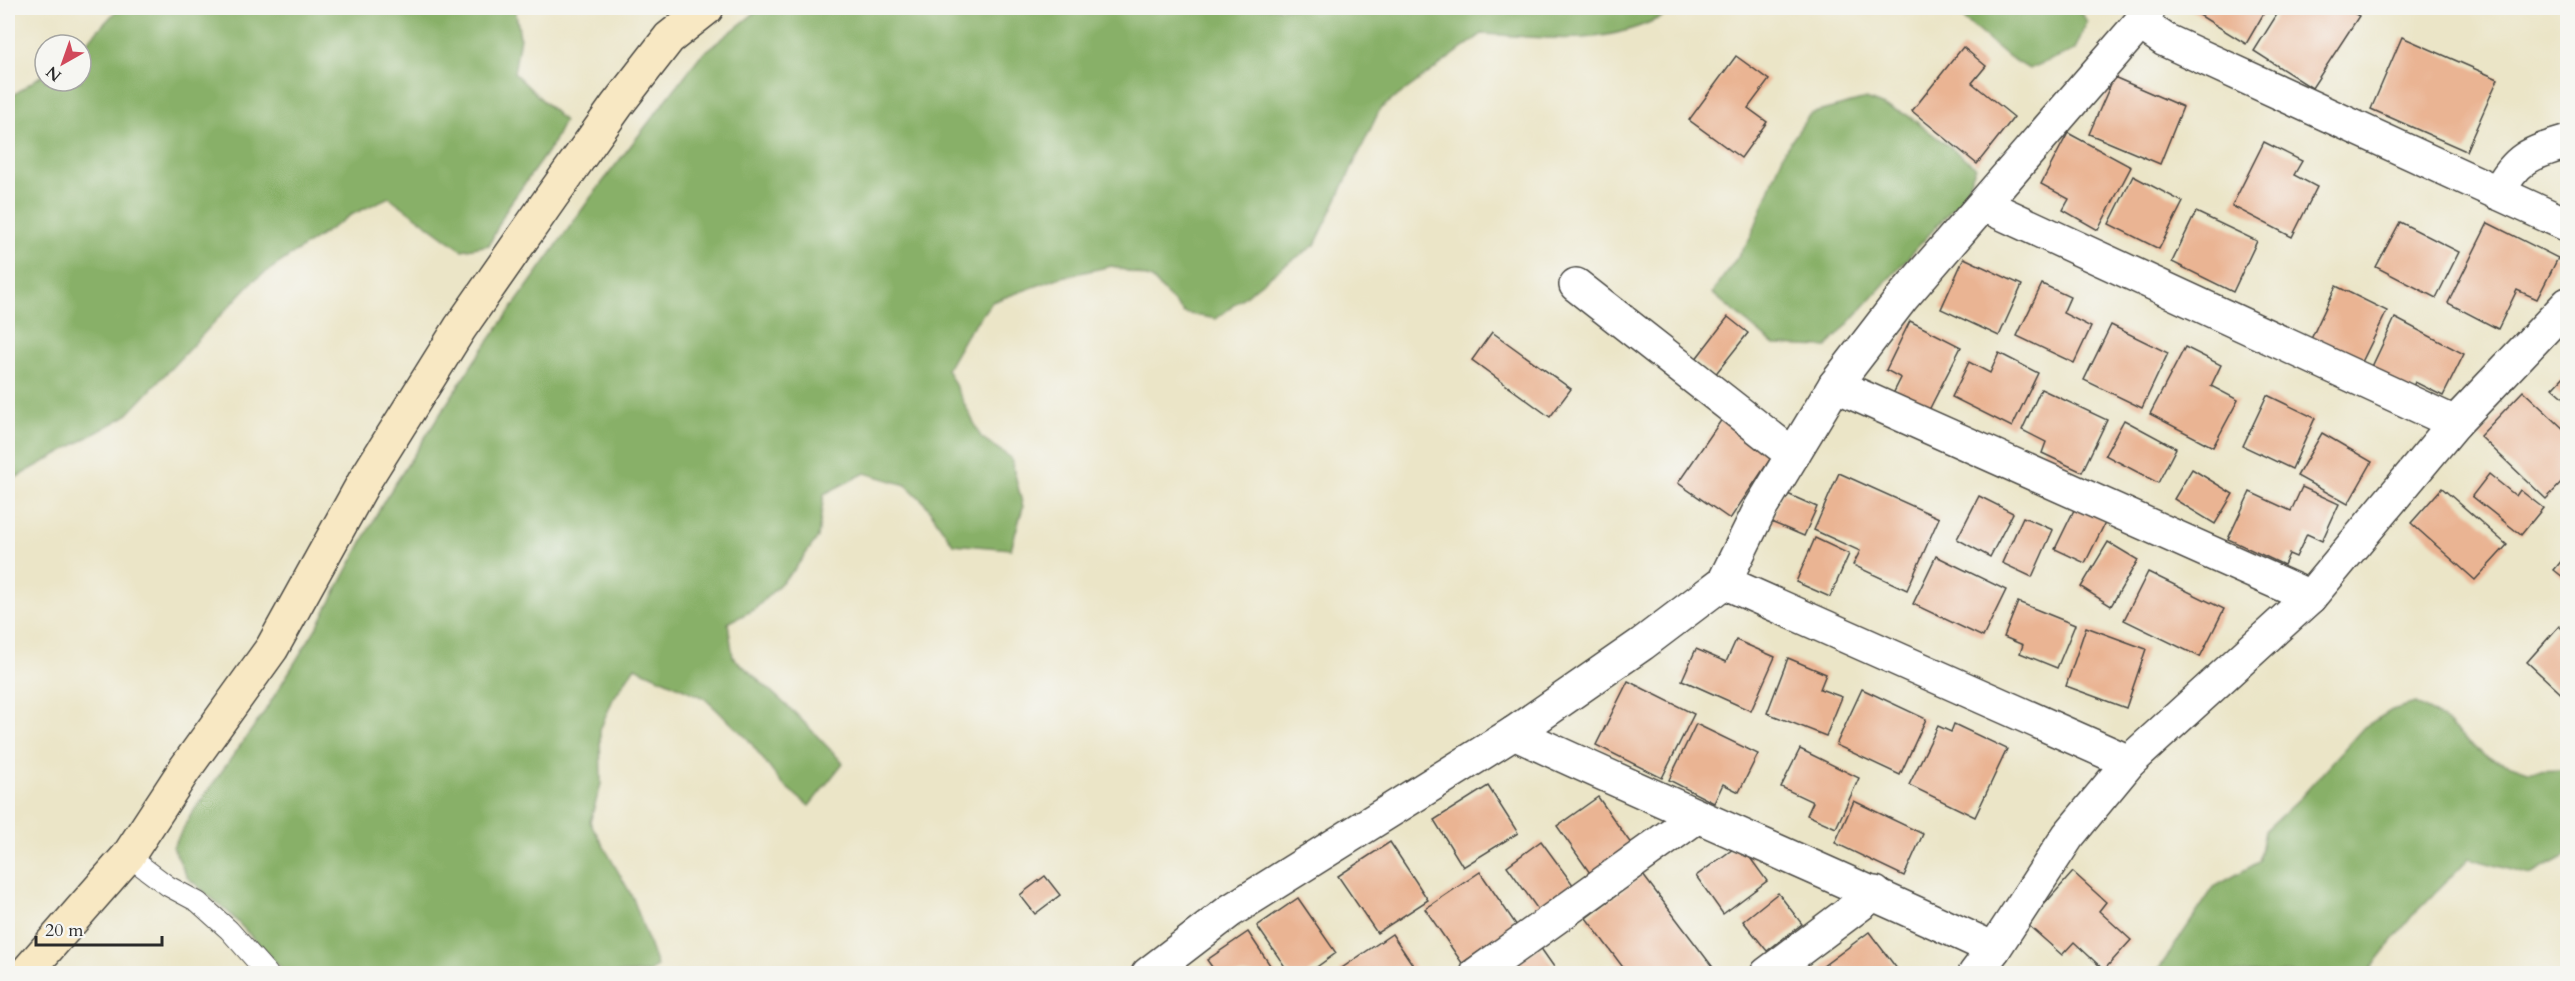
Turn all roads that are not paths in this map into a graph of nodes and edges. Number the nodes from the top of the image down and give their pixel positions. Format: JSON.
{"nodes":[{"id":1,"x":707,"y":8,"type":"edge"},
{"id":2,"x":2145,"y":15,"type":"edge"},
{"id":3,"x":2568,"y":142,"type":"edge"},
{"id":4,"x":2498,"y":193,"type":"junction"},
{"id":5,"x":1984,"y":205,"type":"junction"},
{"id":6,"x":2568,"y":225,"type":"edge"},
{"id":7,"x":1576,"y":285,"type":"dead end"},
{"id":8,"x":2568,"y":304,"type":"edge"},
{"id":9,"x":1835,"y":385,"type":"junction"},
{"id":10,"x":2455,"y":423,"type":"junction"},
{"id":11,"x":1793,"y":455,"type":"junction"},
{"id":12,"x":1724,"y":582,"type":"junction"},
{"id":13,"x":2310,"y":597,"type":"junction"},
{"id":14,"x":1514,"y":733,"type":"junction"},
{"id":15,"x":2129,"y":762,"type":"junction"},
{"id":16,"x":1696,"y":817,"type":"junction"},
{"id":17,"x":128,"y":856,"type":"junction"},
{"id":18,"x":1875,"y":893,"type":"junction"},
{"id":19,"x":1984,"y":961,"type":"edge"},
{"id":20,"x":25,"y":974,"type":"edge"},
{"id":21,"x":268,"y":974,"type":"edge"},
{"id":22,"x":1148,"y":974,"type":"edge"},
{"id":23,"x":1477,"y":974,"type":"edge"},
{"id":24,"x":1767,"y":974,"type":"edge"}],
"edges":[{"from":1,"to":17,"type":"street"},
{"from":2,"to":4,"type":"street"},
{"from":2,"to":5,"type":"street"},
{"from":3,"to":4,"type":"street"},
{"from":4,"to":6,"type":"street"},
{"from":5,"to":9,"type":"street"},
{"from":5,"to":10,"type":"street"},
{"from":7,"to":11,"type":"street"},
{"from":8,"to":10,"type":"street"},
{"from":9,"to":11,"type":"street"},
{"from":9,"to":13,"type":"street"},
{"from":10,"to":13,"type":"street"},
{"from":11,"to":12,"type":"street"},
{"from":12,"to":14,"type":"street"},
{"from":12,"to":15,"type":"street"},
{"from":13,"to":15,"type":"street"},
{"from":14,"to":16,"type":"street"},
{"from":14,"to":22,"type":"street"},
{"from":15,"to":19,"type":"street"},
{"from":16,"to":18,"type":"street"},
{"from":16,"to":23,"type":"street"},
{"from":17,"to":20,"type":"street"},
{"from":17,"to":21,"type":"lane"},
{"from":18,"to":19,"type":"street"},
{"from":18,"to":24,"type":"street"}]}
